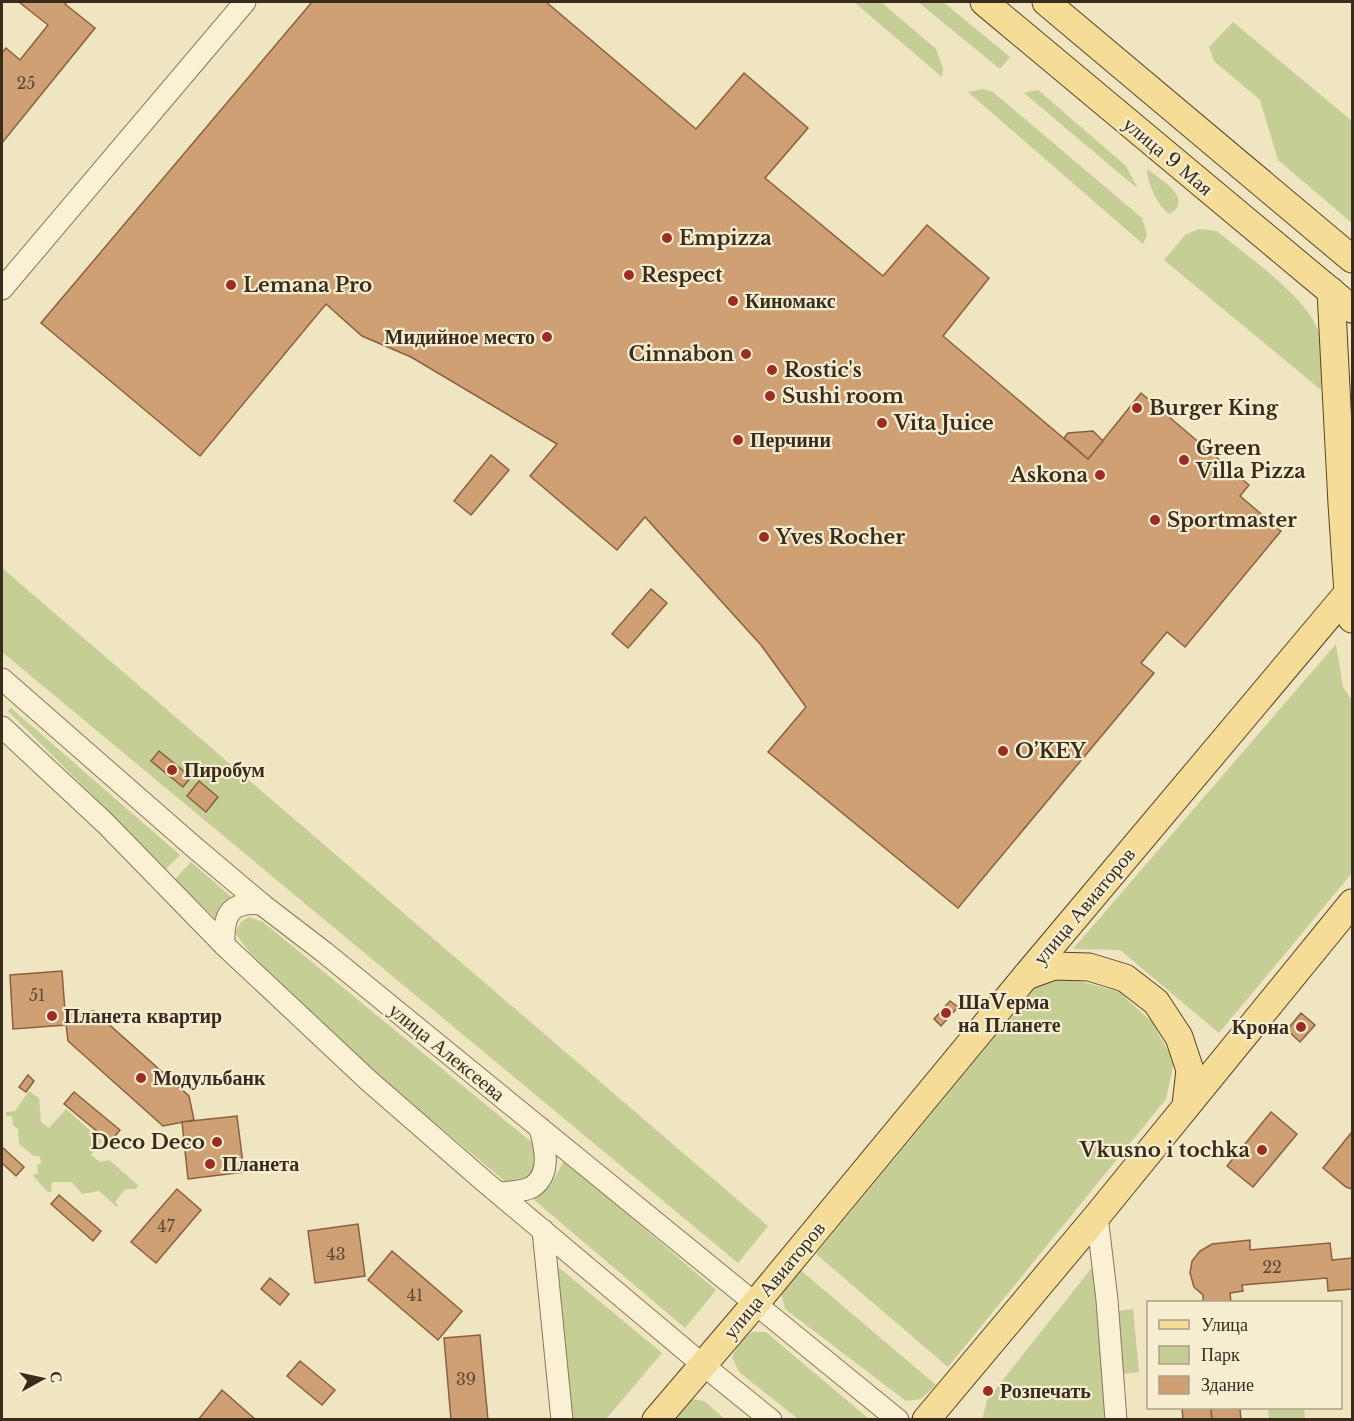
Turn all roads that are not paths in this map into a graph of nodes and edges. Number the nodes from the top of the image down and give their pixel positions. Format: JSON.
{"nodes":[{"id":1,"x":245,"y":2,"type":"edge"},
{"id":2,"x":984,"y":2,"type":"edge"},
{"id":3,"x":1046,"y":2,"type":"edge"},
{"id":4,"x":1353,"y":259,"type":"edge"},
{"id":5,"x":2,"y":289,"type":"edge"},
{"id":6,"x":1331,"y":291,"type":"junction"},
{"id":7,"x":1353,"y":309,"type":"edge"},
{"id":8,"x":1351,"y":600,"type":"edge"},
{"id":9,"x":2,"y":678,"type":"edge"},
{"id":10,"x":2,"y":727,"type":"edge"},
{"id":11,"x":1353,"y":903,"type":"edge"},
{"id":12,"x":262,"y":904,"type":"junction"},
{"id":13,"x":224,"y":945,"type":"junction"},
{"id":14,"x":1026,"y":976,"type":"junction"},
{"id":15,"x":1186,"y":1105,"type":"junction"},
{"id":16,"x":540,"y":1128,"type":"junction"},
{"id":17,"x":499,"y":1192,"type":"junction"},
{"id":18,"x":1097,"y":1216,"type":"junction"},
{"id":19,"x":543,"y":1230,"type":"junction"},
{"id":20,"x":755,"y":1304,"type":"junction"},
{"id":21,"x":703,"y":1365,"type":"junction"},
{"id":22,"x":562,"y":1419,"type":"edge"},
{"id":23,"x":656,"y":1419,"type":"edge"},
{"id":24,"x":771,"y":1419,"type":"edge"},
{"id":25,"x":898,"y":1419,"type":"edge"},
{"id":26,"x":926,"y":1419,"type":"edge"},
{"id":27,"x":1116,"y":1419,"type":"edge"}],
"edges":[{"from":1,"to":5,"type":"street"},
{"from":2,"to":6,"type":"main road","name":"улица 9 Мая"},
{"from":3,"to":4,"type":"main road","name":"улица 9 Мая"},
{"from":6,"to":7,"type":"main road","name":"улица 9 Мая"},
{"from":6,"to":8,"type":"main road"},
{"from":8,"to":14,"type":"main road","name":"улица Авиаторов"},
{"from":9,"to":12,"type":"street","name":"улица Алексеева"},
{"from":10,"to":13,"type":"street"},
{"from":11,"to":15,"type":"main road"},
{"from":12,"to":13,"type":"street"},
{"from":12,"to":16,"type":"street","name":"улица Алексеева"},
{"from":13,"to":17,"type":"street"},
{"from":14,"to":15,"type":"main road"},
{"from":14,"to":20,"type":"main road","name":"улица Авиаторов"},
{"from":15,"to":18,"type":"main road"},
{"from":16,"to":17,"type":"street"},
{"from":16,"to":20,"type":"street","name":"улица Алексеева"},
{"from":17,"to":19,"type":"street"},
{"from":18,"to":26,"type":"main road"},
{"from":18,"to":27,"type":"street"},
{"from":19,"to":21,"type":"street"},
{"from":19,"to":22,"type":"street"},
{"from":20,"to":21,"type":"main road","name":"улица Авиаторов"},
{"from":20,"to":25,"type":"street","name":"улица Алексеева"},
{"from":21,"to":23,"type":"main road","name":"улица Авиаторов"},
{"from":21,"to":24,"type":"street"}]}
